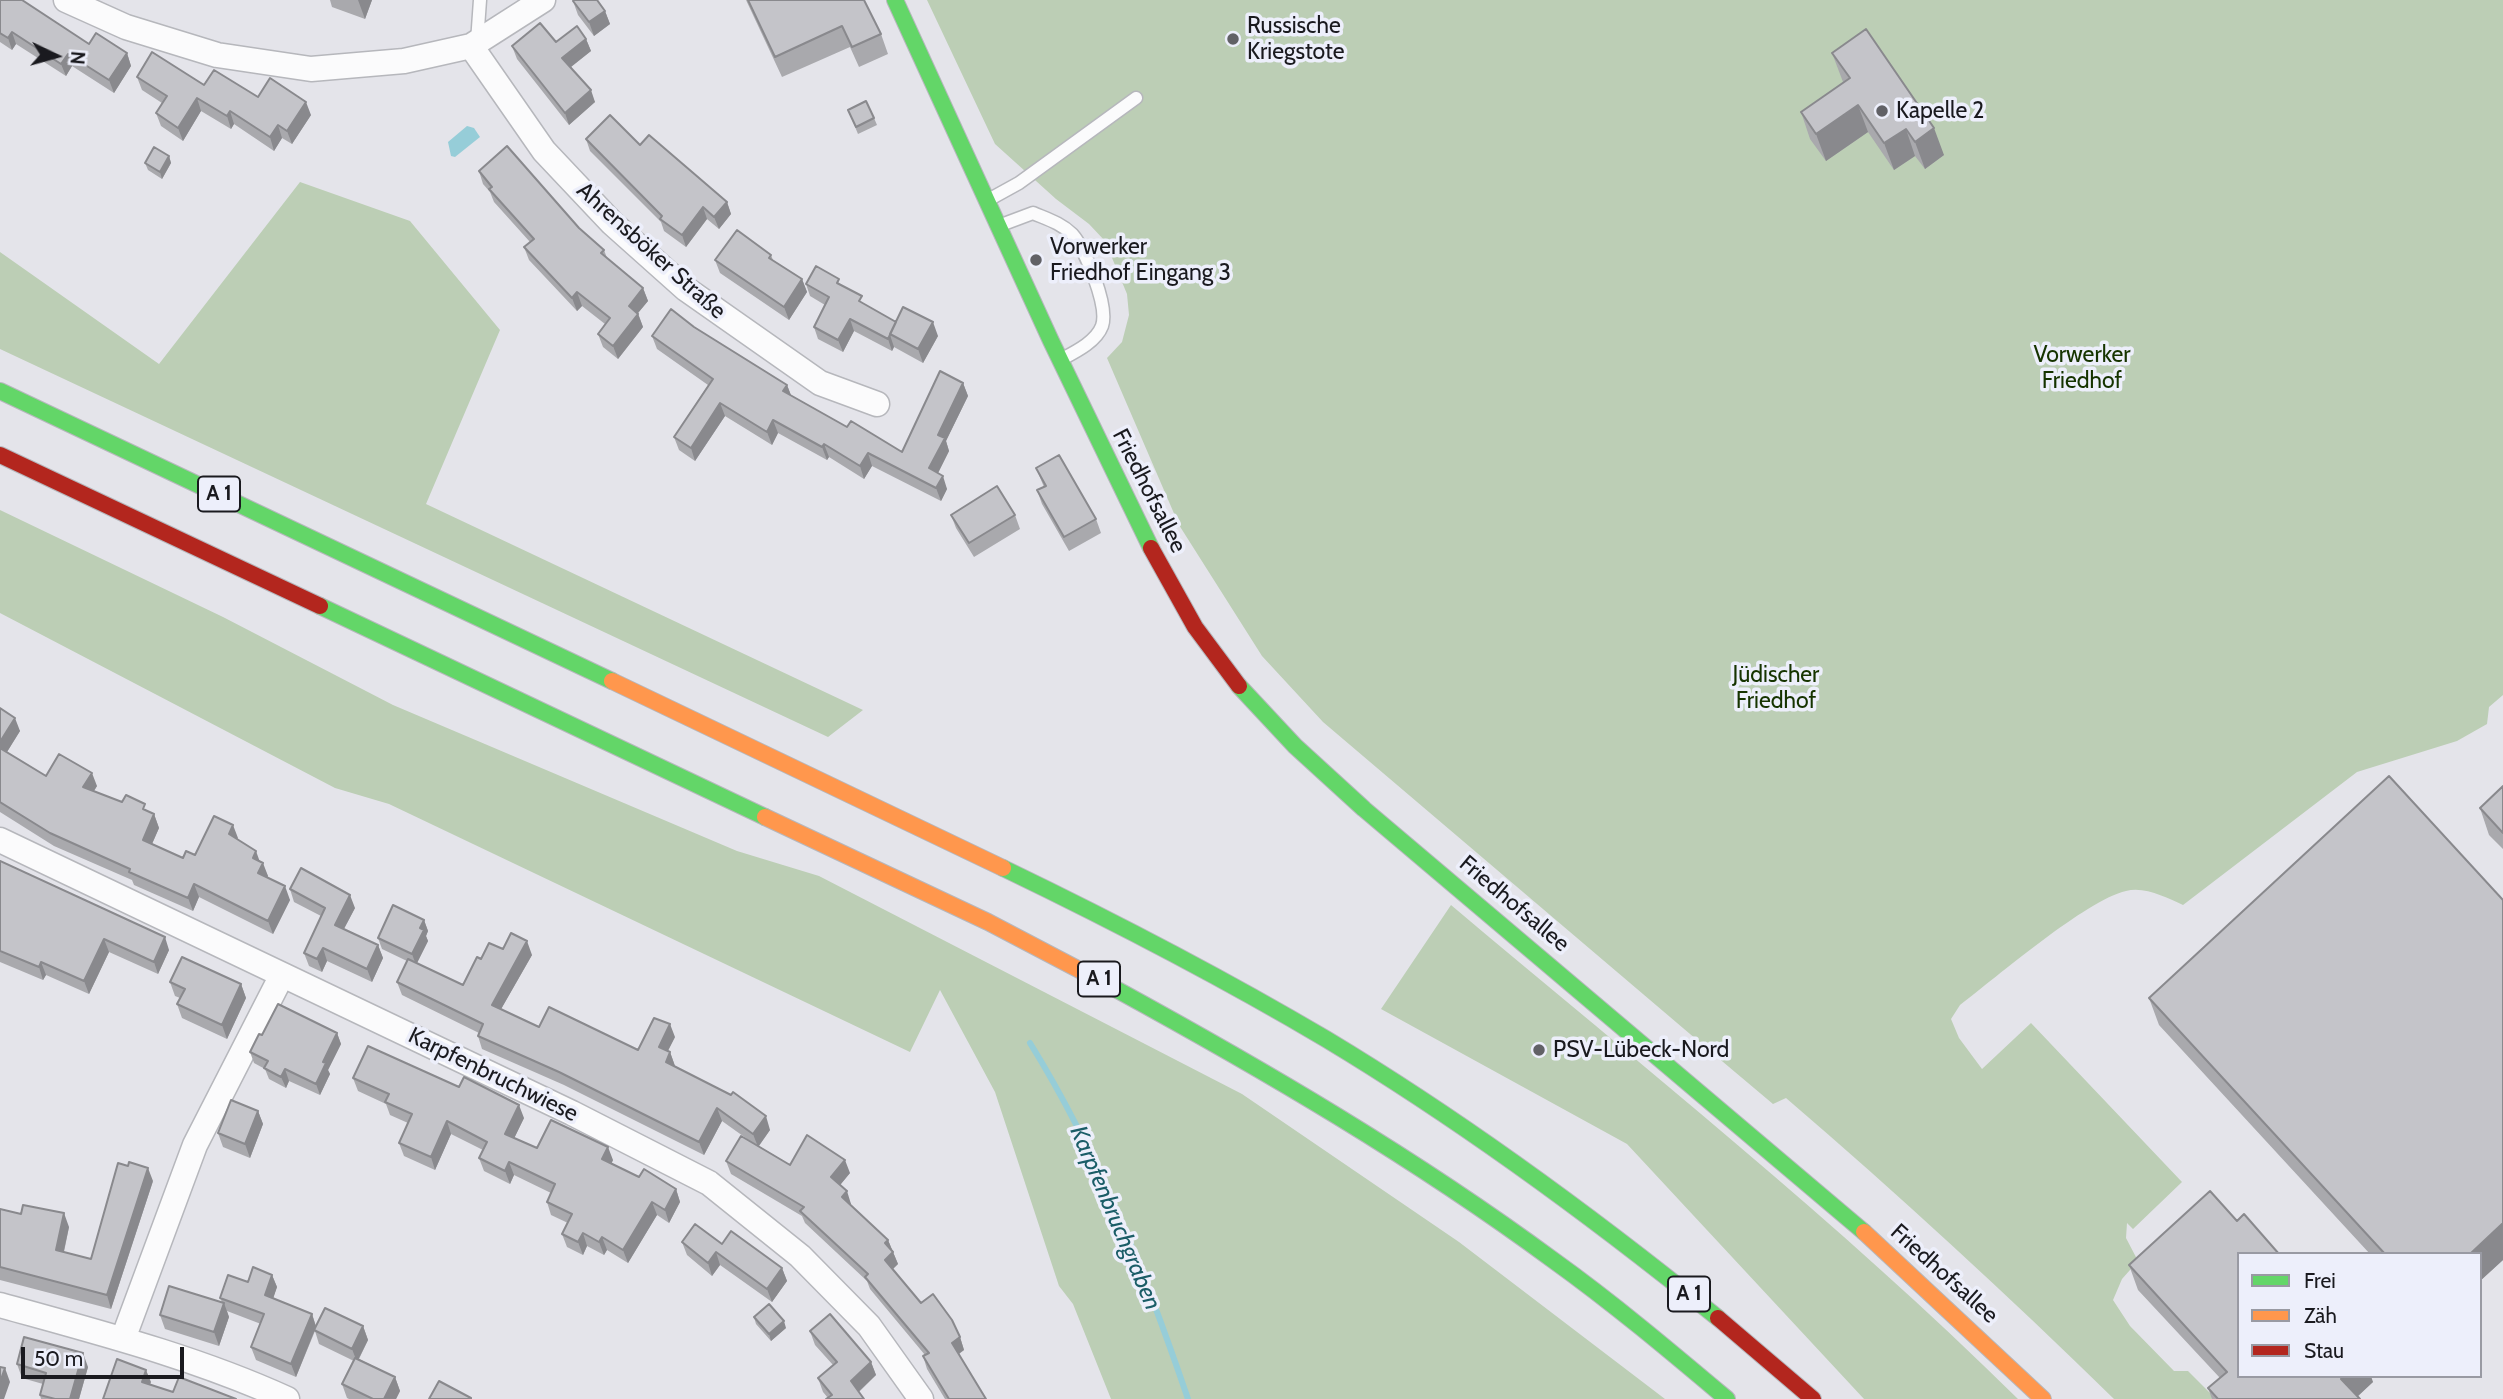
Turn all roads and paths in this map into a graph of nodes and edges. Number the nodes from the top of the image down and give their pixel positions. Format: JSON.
{"nodes":[{"id":1,"x":66,"y":0,"type":"edge"},
{"id":2,"x":480,"y":0,"type":"edge"},
{"id":3,"x":543,"y":0,"type":"edge"},
{"id":4,"x":895,"y":0,"type":"edge"},
{"id":5,"x":474,"y":44,"type":"junction"},
{"id":6,"x":1136,"y":98,"type":"dead end"},
{"id":7,"x":986,"y":201,"type":"junction"},
{"id":8,"x":998,"y":226,"type":"junction"},
{"id":9,"x":1060,"y":360,"type":"junction"},
{"id":10,"x":0,"y":391,"type":"edge"},
{"id":11,"x":877,"y":404,"type":"dead end"},
{"id":12,"x":0,"y":455,"type":"edge"},
{"id":13,"x":0,"y":839,"type":"edge"},
{"id":14,"x":282,"y":975,"type":"junction"},
{"id":15,"x":0,"y":1305,"type":"edge"},
{"id":16,"x":123,"y":1339,"type":"junction"},
{"id":17,"x":286,"y":1399,"type":"edge"},
{"id":18,"x":921,"y":1399,"type":"edge"},
{"id":19,"x":1727,"y":1399,"type":"edge"},
{"id":20,"x":1813,"y":1399,"type":"edge"},
{"id":21,"x":2043,"y":1399,"type":"edge"}],
"edges":[{"from":1,"to":5,"type":"street"},
{"from":2,"to":5,"type":"lane"},
{"from":3,"to":5,"type":"street"},
{"from":4,"to":7,"type":"main road","name":"Friedhofsallee"},
{"from":5,"to":11,"type":"street","name":"Ahrensböker Straße"},
{"from":6,"to":7,"type":"lane"},
{"from":7,"to":8,"type":"main road","name":"Friedhofsallee"},
{"from":8,"to":9,"type":"main road","name":"Friedhofsallee"},
{"from":8,"to":9,"type":"lane"},
{"from":9,"to":21,"type":"main road","name":"Friedhofsallee"},
{"from":10,"to":20,"type":"main road","number":"A 1"},
{"from":12,"to":19,"type":"main road","number":"A 1"},
{"from":13,"to":14,"type":"street","name":"Karpfenbruchwiese"},
{"from":14,"to":16,"type":"street"},
{"from":14,"to":18,"type":"street","name":"Karpfenbruchwiese"},
{"from":15,"to":16,"type":"street"},
{"from":16,"to":17,"type":"street"}]}
